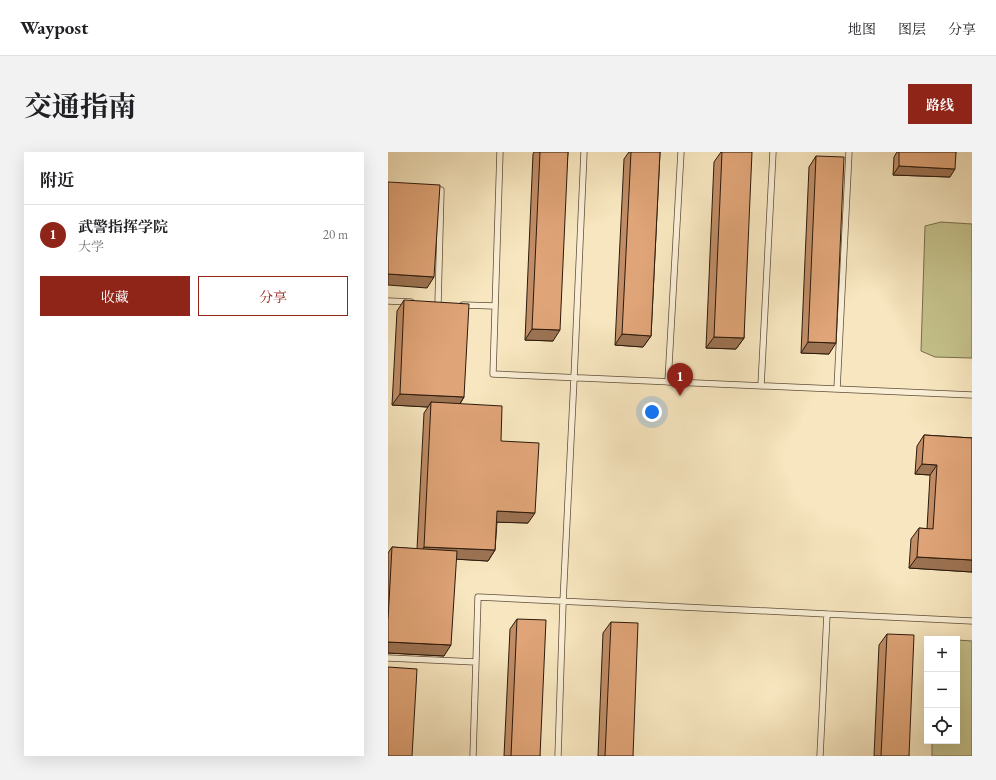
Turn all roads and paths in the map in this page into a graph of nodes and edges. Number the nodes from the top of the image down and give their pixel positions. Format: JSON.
{"nodes":[{"id":1,"x":500,"y":152,"type":"edge"},
{"id":2,"x":584,"y":152,"type":"edge"},
{"id":3,"x":681,"y":152,"type":"edge"},
{"id":4,"x":774,"y":152,"type":"edge"},
{"id":5,"x":849,"y":152,"type":"edge"},
{"id":6,"x":426,"y":189,"type":"edge"},
{"id":7,"x":388,"y":301,"type":"edge"},
{"id":8,"x":416,"y":303,"type":"edge"},
{"id":9,"x":431,"y":303,"type":"edge"},
{"id":10,"x":438,"y":304,"type":"junction"},
{"id":11,"x":445,"y":304,"type":"edge"},
{"id":12,"x":459,"y":305,"type":"edge"},
{"id":13,"x":495,"y":306,"type":"junction"},
{"id":14,"x":574,"y":378,"type":"junction"},
{"id":15,"x":668,"y":382,"type":"junction"},
{"id":16,"x":761,"y":386,"type":"junction"},
{"id":17,"x":837,"y":389,"type":"junction"},
{"id":18,"x":972,"y":395,"type":"edge"},
{"id":19,"x":563,"y":602,"type":"junction"},
{"id":20,"x":827,"y":614,"type":"junction"},
{"id":21,"x":972,"y":621,"type":"edge"},
{"id":22,"x":388,"y":658,"type":"edge"},
{"id":23,"x":476,"y":662,"type":"junction"},
{"id":24,"x":473,"y":756,"type":"edge"},
{"id":25,"x":558,"y":756,"type":"edge"},
{"id":26,"x":820,"y":756,"type":"edge"}],
"edges":[{"from":1,"to":13,"type":"lane"},
{"from":2,"to":14,"type":"lane"},
{"from":3,"to":15,"type":"lane"},
{"from":4,"to":16,"type":"lane"},
{"from":5,"to":17,"type":"lane"},
{"from":6,"to":10,"type":"lane"},
{"from":7,"to":8,"type":"lane"},
{"from":9,"to":10,"type":"lane"},
{"from":10,"to":11,"type":"lane"},
{"from":12,"to":13,"type":"lane"},
{"from":13,"to":14,"type":"lane"},
{"from":14,"to":15,"type":"lane"},
{"from":14,"to":19,"type":"lane"},
{"from":15,"to":16,"type":"lane"},
{"from":16,"to":17,"type":"lane"},
{"from":17,"to":18,"type":"lane"},
{"from":19,"to":20,"type":"lane"},
{"from":19,"to":23,"type":"lane"},
{"from":19,"to":25,"type":"lane"},
{"from":20,"to":21,"type":"lane"},
{"from":20,"to":26,"type":"lane"},
{"from":22,"to":23,"type":"lane"},
{"from":23,"to":24,"type":"lane"}]}
